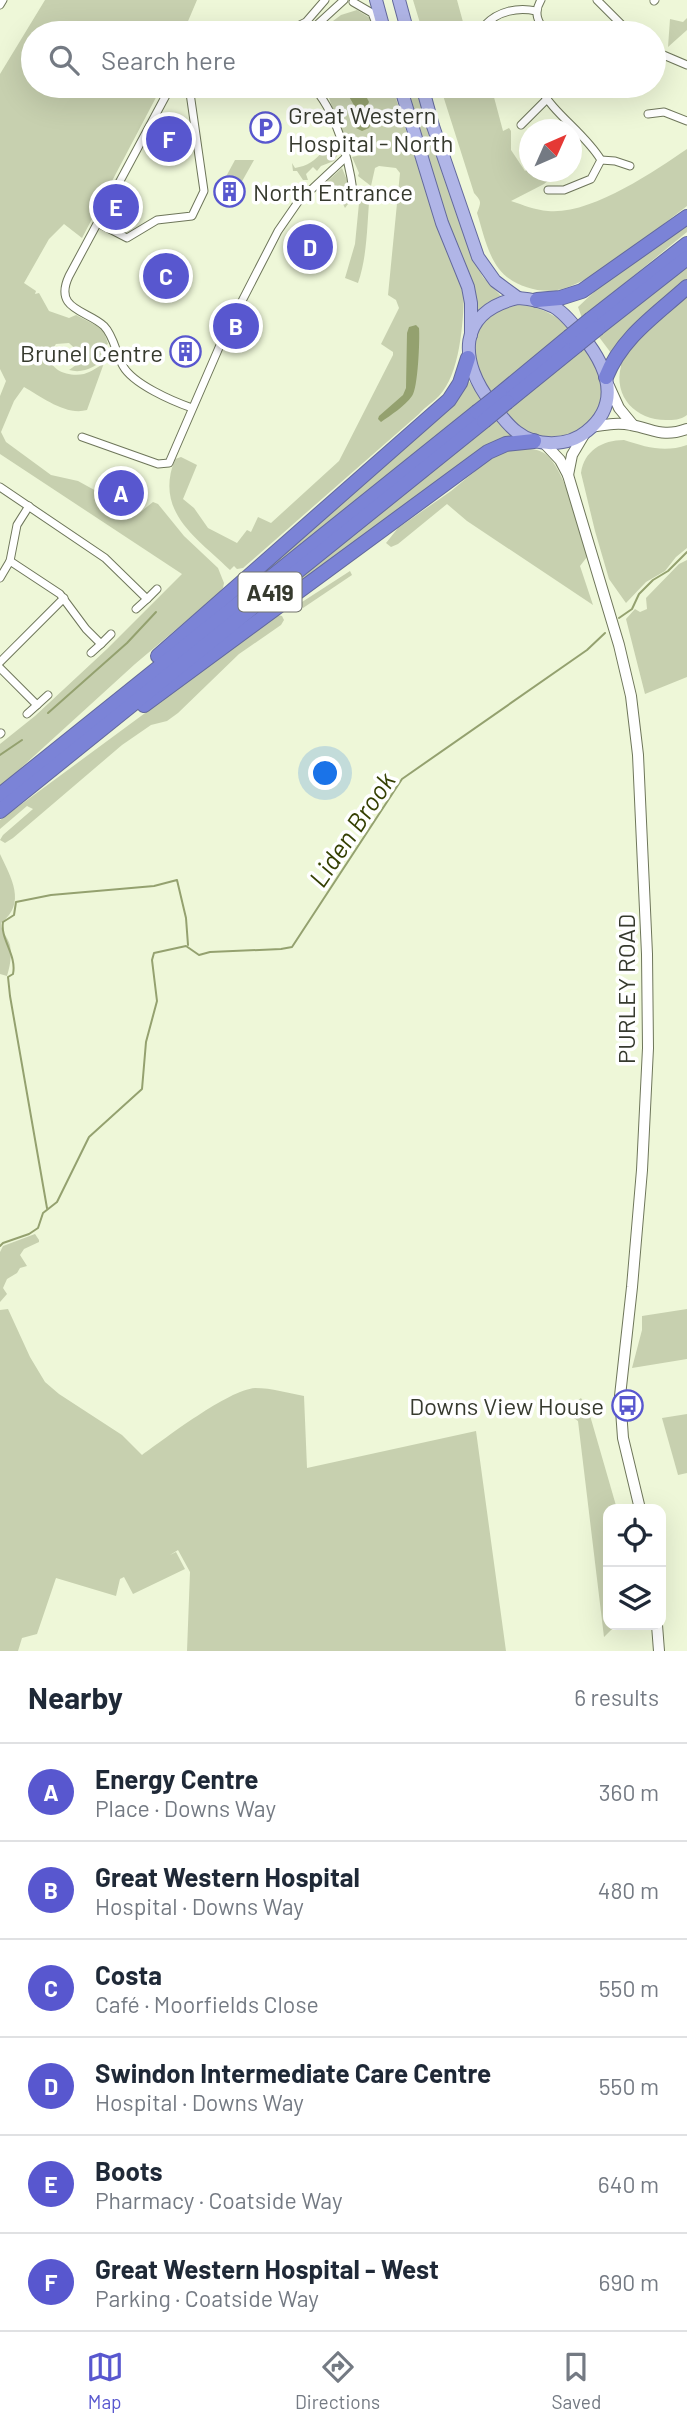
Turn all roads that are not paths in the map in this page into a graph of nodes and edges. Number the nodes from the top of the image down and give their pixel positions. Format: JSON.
{"nodes":[{"id":1,"x":3,"y":0,"type":"edge"},
{"id":2,"x":325,"y":0,"type":"edge"},
{"id":3,"x":376,"y":0,"type":"edge"},
{"id":4,"x":392,"y":0,"type":"edge"},
{"id":5,"x":541,"y":0,"type":"edge"},
{"id":6,"x":597,"y":0,"type":"edge"},
{"id":7,"x":356,"y":1,"type":"edge"},
{"id":8,"x":342,"y":2,"type":"edge"},
{"id":9,"x":0,"y":5,"type":"edge"},
{"id":10,"x":401,"y":5,"type":"edge"},
{"id":11,"x":536,"y":11,"type":"junction"},
{"id":12,"x":307,"y":21,"type":"edge"},
{"id":13,"x":321,"y":21,"type":"edge"},
{"id":14,"x":376,"y":21,"type":"edge"},
{"id":15,"x":380,"y":21,"type":"edge"},
{"id":16,"x":488,"y":21,"type":"edge"},
{"id":17,"x":539,"y":21,"type":"edge"},
{"id":18,"x":617,"y":21,"type":"edge"},
{"id":19,"x":666,"y":56,"type":"edge"},
{"id":20,"x":687,"y":65,"type":"edge"},
{"id":21,"x":165,"y":98,"type":"edge"},
{"id":22,"x":191,"y":98,"type":"edge"},
{"id":23,"x":321,"y":98,"type":"edge"},
{"id":24,"x":404,"y":98,"type":"edge"},
{"id":25,"x":425,"y":98,"type":"edge"},
{"id":26,"x":547,"y":99,"type":"joint"},
{"id":27,"x":648,"y":114,"type":"dead end"},
{"id":28,"x":527,"y":119,"type":"edge"},
{"id":29,"x":686,"y":123,"type":"edge"},
{"id":30,"x":345,"y":158,"type":"junction"},
{"id":31,"x":601,"y":160,"type":"junction"},
{"id":32,"x":630,"y":166,"type":"dead end"},
{"id":33,"x":548,"y":190,"type":"dead end"},
{"id":34,"x":353,"y":191,"type":"dead end"},
{"id":35,"x":687,"y":217,"type":"edge"},
{"id":36,"x":98,"y":223,"type":"junction"},
{"id":37,"x":687,"y":244,"type":"edge"},
{"id":38,"x":687,"y":258,"type":"edge"},
{"id":39,"x":687,"y":287,"type":"edge"},
{"id":40,"x":518,"y":298,"type":"junction"},
{"id":41,"x":537,"y":300,"type":"junction"},
{"id":42,"x":595,"y":324,"type":"junction"},
{"id":43,"x":471,"y":336,"type":"junction"},
{"id":44,"x":468,"y":358,"type":"junction"},
{"id":45,"x":607,"y":380,"type":"junction"},
{"id":46,"x":192,"y":408,"type":"junction"},
{"id":47,"x":480,"y":416,"type":"junction"},
{"id":48,"x":633,"y":425,"type":"junction"},
{"id":49,"x":687,"y":429,"type":"edge"},
{"id":50,"x":588,"y":430,"type":"junction"},
{"id":51,"x":82,"y":437,"type":"dead end"},
{"id":52,"x":539,"y":442,"type":"junction"},
{"id":53,"x":569,"y":475,"type":"junction"},
{"id":54,"x":0,"y":487,"type":"edge"},
{"id":55,"x":29,"y":506,"type":"junction"},
{"id":56,"x":10,"y":561,"type":"junction"},
{"id":57,"x":0,"y":578,"type":"edge"},
{"id":58,"x":156,"y":589,"type":"dead end"},
{"id":59,"x":64,"y":598,"type":"junction"},
{"id":60,"x":146,"y":599,"type":"junction"},
{"id":61,"x":136,"y":609,"type":"dead end"},
{"id":62,"x":111,"y":634,"type":"dead end"},
{"id":63,"x":101,"y":644,"type":"junction"},
{"id":64,"x":92,"y":653,"type":"dead end"},
{"id":65,"x":0,"y":662,"type":"edge"},
{"id":66,"x":0,"y":667,"type":"edge"},
{"id":67,"x":48,"y":695,"type":"dead end"},
{"id":68,"x":37,"y":705,"type":"junction"},
{"id":69,"x":27,"y":714,"type":"dead end"},
{"id":70,"x":62,"y":745,"type":"junction"},
{"id":71,"x":58,"y":765,"type":"junction"},
{"id":72,"x":0,"y":795,"type":"edge"},
{"id":73,"x":0,"y":811,"type":"edge"},
{"id":74,"x":639,"y":1504,"type":"edge"},
{"id":75,"x":657,"y":1630,"type":"edge"},
{"id":76,"x":659,"y":1651,"type":"edge"}],
"edges":[{"from":1,"to":9,"type":"street"},
{"from":2,"to":12,"type":"street"},
{"from":3,"to":15,"type":"main road"},
{"from":4,"to":10,"type":"street"},
{"from":5,"to":11,"type":"street"},
{"from":6,"to":18,"type":"street"},
{"from":7,"to":8,"type":"street"},
{"from":7,"to":14,"type":"street"},
{"from":8,"to":13,"type":"street"},
{"from":11,"to":16,"type":"street"},
{"from":11,"to":17,"type":"street"},
{"from":19,"to":20,"type":"street"},
{"from":21,"to":36,"type":"street"},
{"from":22,"to":36,"type":"street"},
{"from":23,"to":30,"type":"street"},
{"from":24,"to":43,"type":"main road"},
{"from":25,"to":40,"type":"main road"},
{"from":26,"to":28,"type":"street"},
{"from":26,"to":31,"type":"street"},
{"from":27,"to":29,"type":"street"},
{"from":30,"to":34,"type":"street"},
{"from":30,"to":46,"type":"street"},
{"from":31,"to":32,"type":"street"},
{"from":31,"to":33,"type":"street"},
{"from":35,"to":41,"type":"highway"},
{"from":36,"to":46,"type":"street"},
{"from":37,"to":42,"type":"highway","number":"A419"},
{"from":38,"to":42,"type":"highway","number":"A419"},
{"from":39,"to":45,"type":"highway"},
{"from":40,"to":41,"type":"main road"},
{"from":40,"to":43,"type":"main road"},
{"from":41,"to":45,"type":"main road"},
{"from":42,"to":47,"type":"highway","number":"A419","bridge":true},
{"from":43,"to":44,"type":"main road"},
{"from":44,"to":52,"type":"main road"},
{"from":44,"to":70,"type":"highway","number":"A419"},
{"from":45,"to":48,"type":"main road"},
{"from":45,"to":50,"type":"main road"},
{"from":46,"to":51,"type":"street"},
{"from":47,"to":70,"type":"highway","number":"A419"},
{"from":47,"to":71,"type":"highway","number":"A419"},
{"from":48,"to":49,"type":"main road"},
{"from":48,"to":50,"type":"main road"},
{"from":50,"to":52,"type":"main road"},
{"from":50,"to":53,"type":"main road"},
{"from":52,"to":53,"type":"main road","name":"PURLEY ROAD"},
{"from":52,"to":71,"type":"highway","number":"A419"},
{"from":53,"to":74,"type":"main road","name":"PURLEY ROAD"},
{"from":54,"to":55,"type":"street"},
{"from":55,"to":56,"type":"street"},
{"from":55,"to":60,"type":"street"},
{"from":56,"to":57,"type":"street"},
{"from":56,"to":59,"type":"street"},
{"from":58,"to":60,"type":"street"},
{"from":59,"to":63,"type":"street"},
{"from":59,"to":65,"type":"street"},
{"from":60,"to":61,"type":"street"},
{"from":62,"to":63,"type":"street"},
{"from":63,"to":64,"type":"street"},
{"from":66,"to":68,"type":"street"},
{"from":67,"to":68,"type":"street"},
{"from":68,"to":69,"type":"street"},
{"from":70,"to":72,"type":"highway","number":"A419"},
{"from":71,"to":73,"type":"highway","number":"A419"},
{"from":75,"to":76,"type":"main road"}]}
